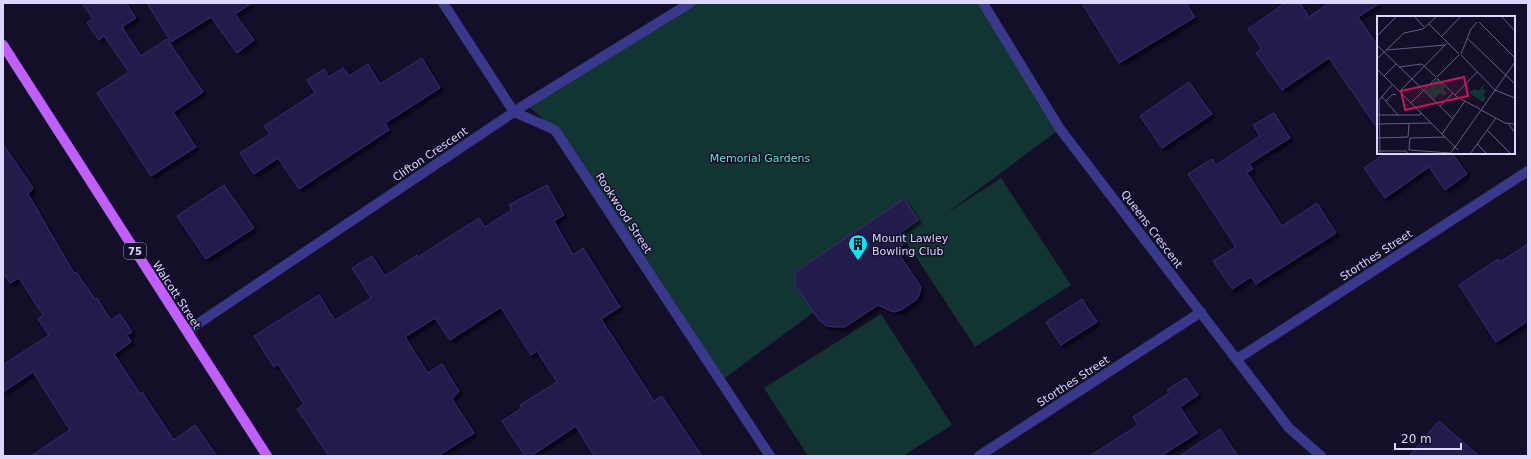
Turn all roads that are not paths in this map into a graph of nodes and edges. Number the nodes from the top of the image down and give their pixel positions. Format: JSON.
{"nodes":[{"id":1,"x":443,"y":3,"type":"edge"},
{"id":2,"x":690,"y":3,"type":"edge"},
{"id":3,"x":983,"y":3,"type":"edge"},
{"id":4,"x":3,"y":45,"type":"edge"},
{"id":5,"x":514,"y":112,"type":"junction"},
{"id":6,"x":1528,"y":171,"type":"edge"},
{"id":7,"x":1201,"y":312,"type":"junction"},
{"id":8,"x":187,"y":331,"type":"junction"},
{"id":9,"x":1237,"y":359,"type":"junction"},
{"id":10,"x":267,"y":456,"type":"edge"},
{"id":11,"x":770,"y":456,"type":"edge"},
{"id":12,"x":979,"y":456,"type":"edge"},
{"id":13,"x":1321,"y":456,"type":"edge"}],
"edges":[{"from":1,"to":5,"type":"street"},
{"from":2,"to":5,"type":"street","name":"Clifton Crescent"},
{"from":3,"to":7,"type":"street","name":"Queens Crescent"},
{"from":4,"to":8,"type":"main road","name":"Walcott Street","number":"75"},
{"from":5,"to":8,"type":"street","name":"Clifton Crescent"},
{"from":5,"to":11,"type":"street","name":"Rookwood Street"},
{"from":6,"to":9,"type":"street","name":"Storthes Street"},
{"from":7,"to":9,"type":"street","name":"Queens Crescent"},
{"from":7,"to":12,"type":"street","name":"Storthes Street"},
{"from":8,"to":10,"type":"main road","name":"Walcott Street","number":"75"},
{"from":9,"to":13,"type":"street","name":"Queens Crescent"}]}
